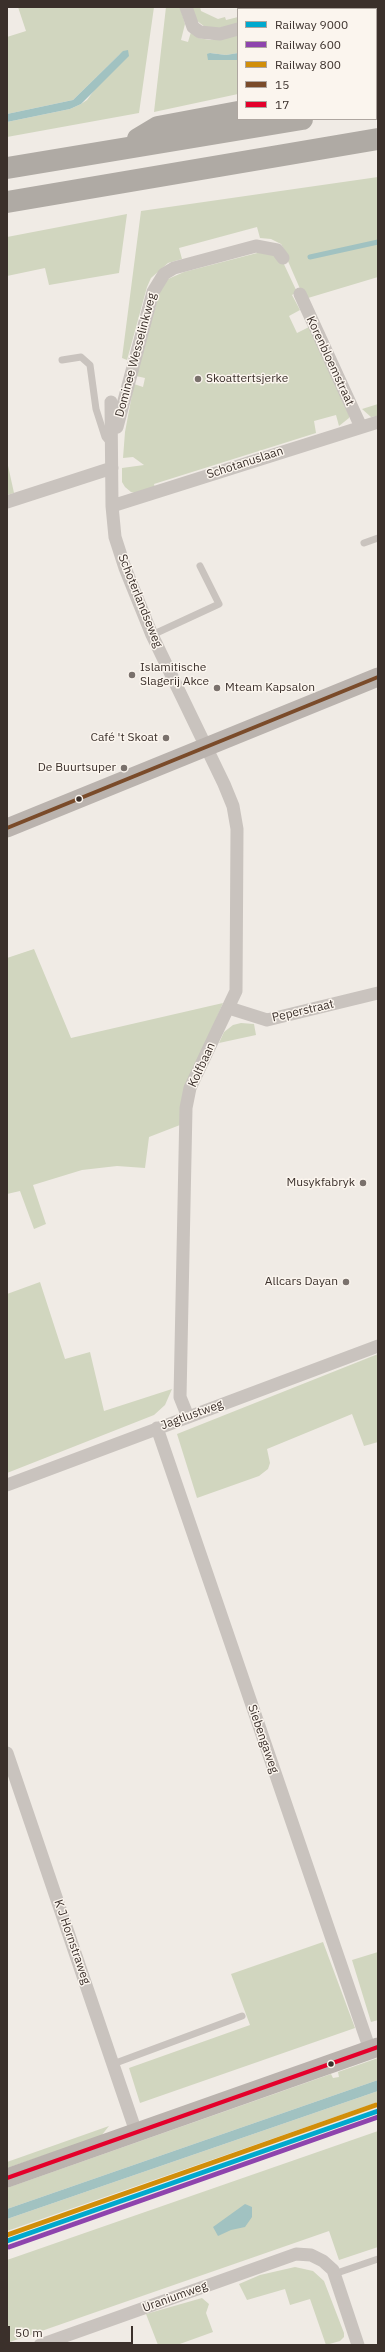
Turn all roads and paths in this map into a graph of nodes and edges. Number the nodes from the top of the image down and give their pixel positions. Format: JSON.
{"nodes":[{"id":1,"x":186,"y":7,"type":"edge"},
{"id":2,"x":237,"y":30,"type":"edge"},
{"id":3,"x":237,"y":112,"type":"edge"},
{"id":4,"x":296,"y":120,"type":"edge"},
{"id":5,"x":376,"y":139,"type":"edge"},
{"id":6,"x":120,"y":149,"type":"junction"},
{"id":7,"x":7,"y":168,"type":"edge"},
{"id":8,"x":7,"y":202,"type":"edge"},
{"id":9,"x":283,"y":258,"type":"dead end"},
{"id":10,"x":300,"y":294,"type":"dead end"},
{"id":11,"x":62,"y":360,"type":"dead end"},
{"id":12,"x":111,"y":402,"type":"dead end"},
{"id":13,"x":377,"y":424,"type":"edge"},
{"id":14,"x":361,"y":427,"type":"junction"},
{"id":15,"x":112,"y":447,"type":"junction"},
{"id":16,"x":112,"y":468,"type":"junction"},
{"id":17,"x":7,"y":502,"type":"edge"},
{"id":18,"x":112,"y":506,"type":"junction"},
{"id":19,"x":378,"y":538,"type":"edge"},
{"id":20,"x":364,"y":543,"type":"dead end"},
{"id":21,"x":200,"y":566,"type":"dead end"},
{"id":22,"x":152,"y":635,"type":"junction"},
{"id":23,"x":378,"y":677,"type":"edge"},
{"id":24,"x":206,"y":745,"type":"junction"},
{"id":25,"x":7,"y":828,"type":"edge"},
{"id":26,"x":378,"y":993,"type":"edge"},
{"id":27,"x":229,"y":1008,"type":"junction"},
{"id":28,"x":378,"y":1346,"type":"edge"},
{"id":29,"x":188,"y":1417,"type":"junction"},
{"id":30,"x":157,"y":1428,"type":"junction"},
{"id":31,"x":7,"y":1486,"type":"edge"},
{"id":32,"x":7,"y":1753,"type":"edge"},
{"id":33,"x":242,"y":2016,"type":"dead end"},
{"id":34,"x":374,"y":2049,"type":"edge"},
{"id":35,"x":113,"y":2064,"type":"junction"},
{"id":36,"x":136,"y":2132,"type":"junction"},
{"id":37,"x":7,"y":2178,"type":"edge"},
{"id":38,"x":378,"y":2259,"type":"edge"},
{"id":39,"x":334,"y":2274,"type":"junction"},
{"id":40,"x":47,"y":2344,"type":"edge"},
{"id":41,"x":358,"y":2345,"type":"edge"}],
"edges":[{"from":1,"to":2,"type":"street"},
{"from":3,"to":6,"type":"highway"},
{"from":4,"to":6,"type":"highway"},
{"from":5,"to":8,"type":"highway"},
{"from":6,"to":7,"type":"highway"},
{"from":9,"to":15,"type":"street","name":"Dominee Wesselinkweg"},
{"from":10,"to":14,"type":"street","name":"Korenbloemstraat"},
{"from":11,"to":15,"type":"lane","name":"Schoterlandseweg"},
{"from":12,"to":15,"type":"street","name":"Schoterlandseweg"},
{"from":13,"to":14,"type":"street","name":"Schotanuslaan"},
{"from":14,"to":18,"type":"street","name":"Schotanuslaan"},
{"from":15,"to":16,"type":"street","name":"Schoterlandseweg"},
{"from":16,"to":17,"type":"street"},
{"from":16,"to":18,"type":"street","name":"Schoterlandseweg"},
{"from":18,"to":22,"type":"street","name":"Schoterlandseweg"},
{"from":19,"to":20,"type":"lane"},
{"from":21,"to":22,"type":"lane"},
{"from":22,"to":24,"type":"street","name":"Schoterlandseweg"},
{"from":23,"to":24,"type":"street"},
{"from":24,"to":25,"type":"street"},
{"from":24,"to":27,"type":"street","name":"Kolfbaan"},
{"from":26,"to":27,"type":"street","name":"Peperstraat"},
{"from":27,"to":29,"type":"street","name":"Kolfbaan"},
{"from":28,"to":29,"type":"street","name":"Jagtlustweg"},
{"from":29,"to":30,"type":"street","name":"Jagtlustweg"},
{"from":30,"to":31,"type":"street","name":"Jagtlustweg"},
{"from":30,"to":34,"type":"street","name":"Siebengaweg"},
{"from":32,"to":35,"type":"street","name":"K J Hornstraweg"},
{"from":33,"to":35,"type":"lane"},
{"from":34,"to":36,"type":"street"},
{"from":35,"to":36,"type":"street","name":"K J Hornstraweg"},
{"from":36,"to":37,"type":"street"},
{"from":38,"to":39,"type":"lane"},
{"from":39,"to":40,"type":"street","name":"Uraniumweg"},
{"from":39,"to":41,"type":"street"}]}
